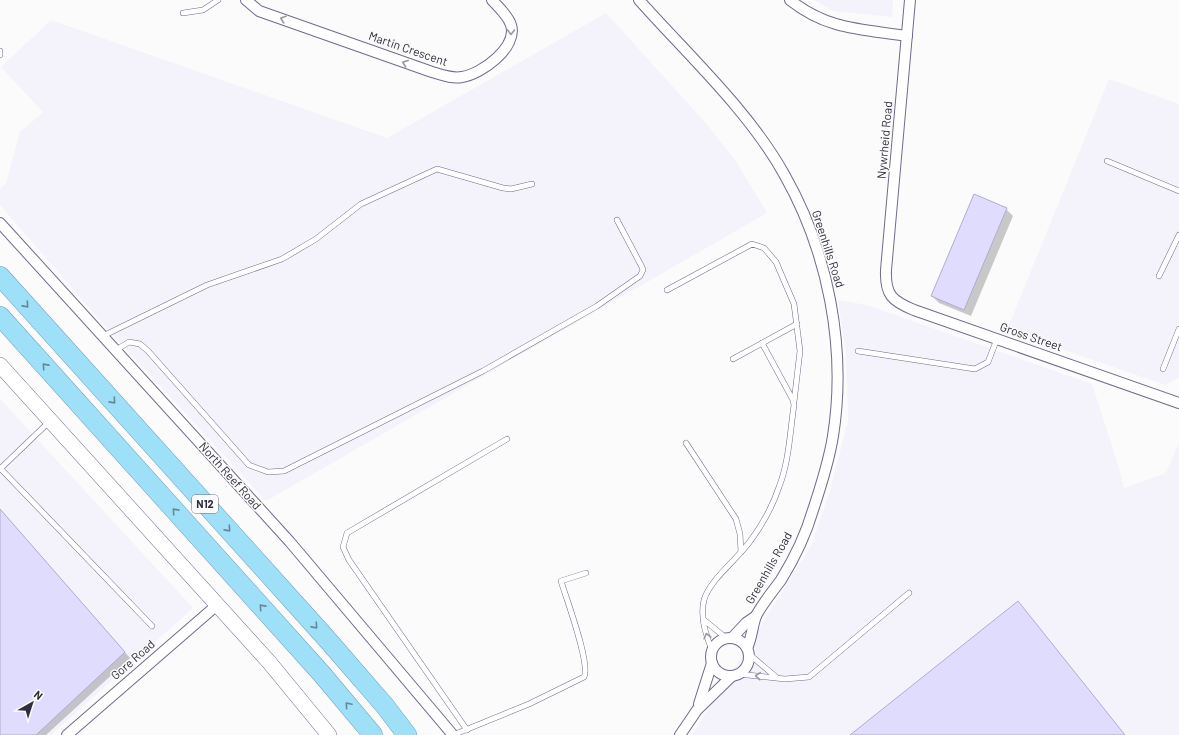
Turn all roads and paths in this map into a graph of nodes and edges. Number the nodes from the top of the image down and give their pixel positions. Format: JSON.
{"nodes":[{"id":1,"x":218,"y":0,"type":"edge"},
{"id":2,"x":246,"y":0,"type":"edge"},
{"id":3,"x":492,"y":0,"type":"edge"},
{"id":4,"x":639,"y":0,"type":"edge"},
{"id":5,"x":790,"y":0,"type":"edge"},
{"id":6,"x":910,"y":0,"type":"edge"},
{"id":7,"x":183,"y":13,"type":"dead end"},
{"id":8,"x":907,"y":36,"type":"junction"},
{"id":9,"x":0,"y":51,"type":"edge"},
{"id":10,"x":0,"y":55,"type":"edge"},
{"id":11,"x":1107,"y":161,"type":"dead end"},
{"id":12,"x":532,"y":184,"type":"dead end"},
{"id":13,"x":1179,"y":191,"type":"edge"},
{"id":14,"x":617,"y":220,"type":"dead end"},
{"id":15,"x":0,"y":223,"type":"edge"},
{"id":16,"x":1179,"y":235,"type":"edge"},
{"id":17,"x":0,"y":276,"type":"edge"},
{"id":18,"x":1160,"y":276,"type":"dead end"},
{"id":19,"x":886,"y":282,"type":"joint"},
{"id":20,"x":667,"y":290,"type":"dead end"},
{"id":21,"x":0,"y":316,"type":"edge"},
{"id":22,"x":796,"y":324,"type":"junction"},
{"id":23,"x":1179,"y":329,"type":"edge"},
{"id":24,"x":103,"y":336,"type":"junction"},
{"id":25,"x":997,"y":339,"type":"junction"},
{"id":26,"x":762,"y":343,"type":"junction"},
{"id":27,"x":116,"y":350,"type":"junction"},
{"id":28,"x":858,"y":351,"type":"dead end"},
{"id":29,"x":733,"y":359,"type":"dead end"},
{"id":30,"x":0,"y":366,"type":"edge"},
{"id":31,"x":1163,"y":369,"type":"dead end"},
{"id":32,"x":1179,"y":403,"type":"edge"},
{"id":33,"x":794,"y":405,"type":"junction"},
{"id":34,"x":50,"y":421,"type":"junction"},
{"id":35,"x":507,"y":439,"type":"dead end"},
{"id":36,"x":686,"y":443,"type":"dead end"},
{"id":37,"x":0,"y":469,"type":"edge"},
{"id":38,"x":741,"y":552,"type":"junction"},
{"id":39,"x":586,"y":572,"type":"dead end"},
{"id":40,"x":909,"y":593,"type":"dead end"},
{"id":41,"x":217,"y":605,"type":"junction"},
{"id":42,"x":756,"y":616,"type":"junction"},
{"id":43,"x":704,"y":620,"type":"junction"},
{"id":44,"x":152,"y":626,"type":"dead end"},
{"id":45,"x":729,"y":638,"type":"junction"},
{"id":46,"x":712,"y":650,"type":"junction"},
{"id":47,"x":748,"y":651,"type":"junction"},
{"id":48,"x":712,"y":663,"type":"junction"},
{"id":49,"x":735,"y":675,"type":"junction"},
{"id":50,"x":777,"y":678,"type":"junction"},
{"id":51,"x":697,"y":710,"type":"junction"},
{"id":52,"x":467,"y":730,"type":"junction"},
{"id":53,"x":66,"y":735,"type":"edge"},
{"id":54,"x":329,"y":735,"type":"edge"},
{"id":55,"x":373,"y":735,"type":"edge"},
{"id":56,"x":407,"y":735,"type":"edge"},
{"id":57,"x":453,"y":735,"type":"edge"},
{"id":58,"x":680,"y":735,"type":"edge"}],
"edges":[{"from":1,"to":7,"type":"lane"},
{"from":3,"to":2,"type":"street","name":"Martin Crescent","one_way":true},
{"from":4,"to":42,"type":"street","name":"Greenhills Road"},
{"from":5,"to":8,"type":"street"},
{"from":6,"to":8,"type":"street","name":"Nywrheid Road"},
{"from":8,"to":19,"type":"street","name":"Nywrheid Road"},
{"from":9,"to":10,"type":"lane"},
{"from":11,"to":13,"type":"lane"},
{"from":12,"to":24,"type":"lane"},
{"from":14,"to":27,"type":"lane"},
{"from":15,"to":24,"type":"street","name":"North Reef Road"},
{"from":16,"to":18,"type":"lane"},
{"from":17,"to":56,"type":"highway","number":"N12","one_way":true},
{"from":19,"to":25,"type":"street","name":"Gross Street"},
{"from":20,"to":22,"type":"lane"},
{"from":55,"to":21,"type":"highway","number":"N12","one_way":true},
{"from":22,"to":26,"type":"lane"},
{"from":22,"to":33,"type":"lane"},
{"from":23,"to":31,"type":"lane"},
{"from":24,"to":27,"type":"street","name":"North Reef Road"},
{"from":25,"to":28,"type":"lane"},
{"from":25,"to":32,"type":"street","name":"Gross Street"},
{"from":26,"to":29,"type":"lane"},
{"from":26,"to":33,"type":"lane"},
{"from":27,"to":57,"type":"street","name":"North Reef Road"},
{"from":30,"to":34,"type":"main road"},
{"from":33,"to":38,"type":"lane"},
{"from":34,"to":37,"type":"lane"},
{"from":34,"to":41,"type":"main road"},
{"from":35,"to":52,"type":"lane"},
{"from":36,"to":38,"type":"lane"},
{"from":37,"to":44,"type":"lane"},
{"from":38,"to":43,"type":"lane"},
{"from":39,"to":52,"type":"lane"},
{"from":40,"to":50,"type":"lane"},
{"from":41,"to":53,"type":"street","name":"Gore Road"},
{"from":41,"to":54,"type":"main road"},
{"from":42,"to":45,"type":"street","name":"Greenhills Road"},
{"from":42,"to":47,"type":"street","name":"Greenhills Road"},
{"from":43,"to":45,"type":"lane"},
{"from":46,"to":43,"type":"lane","one_way":true},
{"from":45,"to":46,"type":"street"},
{"from":45,"to":47,"type":"street"},
{"from":46,"to":48,"type":"street"},
{"from":47,"to":49,"type":"street"},
{"from":47,"to":50,"type":"lane"},
{"from":48,"to":49,"type":"street"},
{"from":48,"to":51,"type":"street"},
{"from":50,"to":49,"type":"lane","one_way":true},
{"from":49,"to":51,"type":"street"},
{"from":51,"to":58,"type":"street"},
{"from":52,"to":57,"type":"lane"}]}
